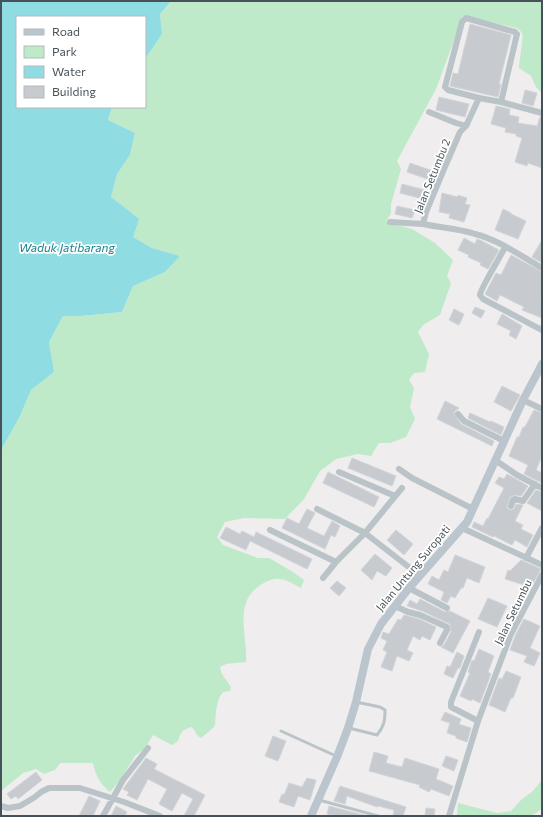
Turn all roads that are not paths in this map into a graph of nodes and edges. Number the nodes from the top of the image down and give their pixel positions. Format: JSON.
{"nodes":[{"id":1,"x":479,"y":98,"type":"junction"},
{"id":2,"x":501,"y":102,"type":"junction"},
{"id":3,"x":429,"y":112,"type":"dead end"},
{"id":4,"x":542,"y":113,"type":"edge"},
{"id":5,"x":465,"y":128,"type":"junction"},
{"id":6,"x":390,"y":222,"type":"dead end"},
{"id":7,"x":423,"y":224,"type":"junction"},
{"id":8,"x":505,"y":247,"type":"junction"},
{"id":9,"x":542,"y":268,"type":"edge"},
{"id":10,"x":542,"y":330,"type":"edge"},
{"id":11,"x":542,"y":364,"type":"edge"},
{"id":12,"x":523,"y":400,"type":"junction"},
{"id":13,"x":542,"y":409,"type":"edge"},
{"id":14,"x":458,"y":414,"type":"dead end"},
{"id":15,"x":504,"y":441,"type":"junction"},
{"id":16,"x":495,"y":460,"type":"junction"},
{"id":17,"x":399,"y":469,"type":"dead end"},
{"id":18,"x":339,"y":472,"type":"dead end"},
{"id":19,"x":535,"y":484,"type":"junction"},
{"id":20,"x":402,"y":488,"type":"dead end"},
{"id":21,"x":542,"y":488,"type":"edge"},
{"id":22,"x":395,"y":496,"type":"junction"},
{"id":23,"x":511,"y":506,"type":"dead end"},
{"id":24,"x":317,"y":509,"type":"dead end"},
{"id":25,"x":474,"y":509,"type":"junction"},
{"id":26,"x":462,"y":528,"type":"junction"},
{"id":27,"x":542,"y":528,"type":"edge"},
{"id":28,"x":270,"y":530,"type":"dead end"},
{"id":29,"x":365,"y":533,"type":"junction"},
{"id":30,"x":526,"y":558,"type":"junction"},
{"id":31,"x":336,"y":562,"type":"junction"},
{"id":32,"x":542,"y":565,"type":"edge"},
{"id":33,"x":419,"y":575,"type":"junction"},
{"id":34,"x":542,"y":575,"type":"edge"},
{"id":35,"x":323,"y":578,"type":"dead end"},
{"id":36,"x":409,"y":588,"type":"junction"},
{"id":37,"x":395,"y":606,"type":"junction"},
{"id":38,"x":447,"y":608,"type":"dead end"},
{"id":39,"x":479,"y":632,"type":"dead end"},
{"id":40,"x":440,"y":643,"type":"dead end"},
{"id":41,"x":356,"y":702,"type":"junction"},
{"id":42,"x":478,"y":721,"type":"junction"},
{"id":43,"x":348,"y":728,"type":"junction"},
{"id":44,"x":281,"y":731,"type":"dead end"},
{"id":45,"x":148,"y":748,"type":"dead end"},
{"id":46,"x":337,"y":756,"type":"junction"},
{"id":47,"x":112,"y":799,"type":"junction"},
{"id":48,"x":319,"y":800,"type":"junction"},
{"id":49,"x":1,"y":806,"type":"edge"},
{"id":50,"x":103,"y":816,"type":"edge"},
{"id":51,"x":160,"y":816,"type":"edge"},
{"id":52,"x":311,"y":816,"type":"edge"},
{"id":53,"x":378,"y":816,"type":"edge"},
{"id":54,"x":450,"y":816,"type":"edge"}],
"edges":[{"from":1,"to":2,"type":"street"},
{"from":1,"to":2,"type":"street"},
{"from":1,"to":5,"type":"street","name":"Jalan Setumbu 2"},
{"from":2,"to":4,"type":"street"},
{"from":3,"to":5,"type":"street"},
{"from":5,"to":7,"type":"street","name":"Jalan Setumbu 2"},
{"from":6,"to":7,"type":"street"},
{"from":7,"to":8,"type":"street","name":"Jalan Setumbu 2"},
{"from":8,"to":9,"type":"street","name":"Jalan Setumbu 2"},
{"from":8,"to":10,"type":"street"},
{"from":11,"to":12,"type":"main road","name":"Jalan Untung Suropati"},
{"from":12,"to":13,"type":"street"},
{"from":12,"to":15,"type":"main road","name":"Jalan Untung Suropati"},
{"from":14,"to":15,"type":"street"},
{"from":15,"to":16,"type":"main road","name":"Jalan Untung Suropati"},
{"from":16,"to":19,"type":"street"},
{"from":16,"to":25,"type":"main road","name":"Jalan Untung Suropati"},
{"from":17,"to":25,"type":"street"},
{"from":18,"to":22,"type":"street"},
{"from":19,"to":21,"type":"street"},
{"from":19,"to":23,"type":"street"},
{"from":20,"to":22,"type":"street"},
{"from":22,"to":29,"type":"street"},
{"from":24,"to":29,"type":"street"},
{"from":25,"to":26,"type":"main road","name":"Jalan Untung Suropati"},
{"from":26,"to":30,"type":"street"},
{"from":26,"to":33,"type":"main road","name":"Jalan Untung Suropati"},
{"from":27,"to":30,"type":"street"},
{"from":28,"to":31,"type":"street"},
{"from":29,"to":31,"type":"street"},
{"from":29,"to":33,"type":"street"},
{"from":30,"to":32,"type":"street"},
{"from":31,"to":35,"type":"street"},
{"from":33,"to":36,"type":"main road","name":"Jalan Untung Suropati"},
{"from":34,"to":42,"type":"street","name":"Jalan Setumbu"},
{"from":36,"to":37,"type":"main road","name":"Jalan Untung Suropati"},
{"from":36,"to":38,"type":"street"},
{"from":37,"to":40,"type":"street"},
{"from":37,"to":41,"type":"main road","name":"Jalan Untung Suropati"},
{"from":39,"to":42,"type":"street"},
{"from":41,"to":43,"type":"main road","name":"Jalan Untung Suropati"},
{"from":41,"to":43,"type":"lane"},
{"from":42,"to":54,"type":"street","name":"Jalan Setumbu"},
{"from":43,"to":46,"type":"main road","name":"Jalan Untung Suropati"},
{"from":44,"to":46,"type":"lane"},
{"from":45,"to":47,"type":"street"},
{"from":46,"to":48,"type":"main road","name":"Jalan Untung Suropati"},
{"from":47,"to":49,"type":"street"},
{"from":47,"to":50,"type":"street"},
{"from":47,"to":51,"type":"street"},
{"from":48,"to":52,"type":"main road","name":"Jalan Untung Suropati"},
{"from":48,"to":53,"type":"lane"}]}
